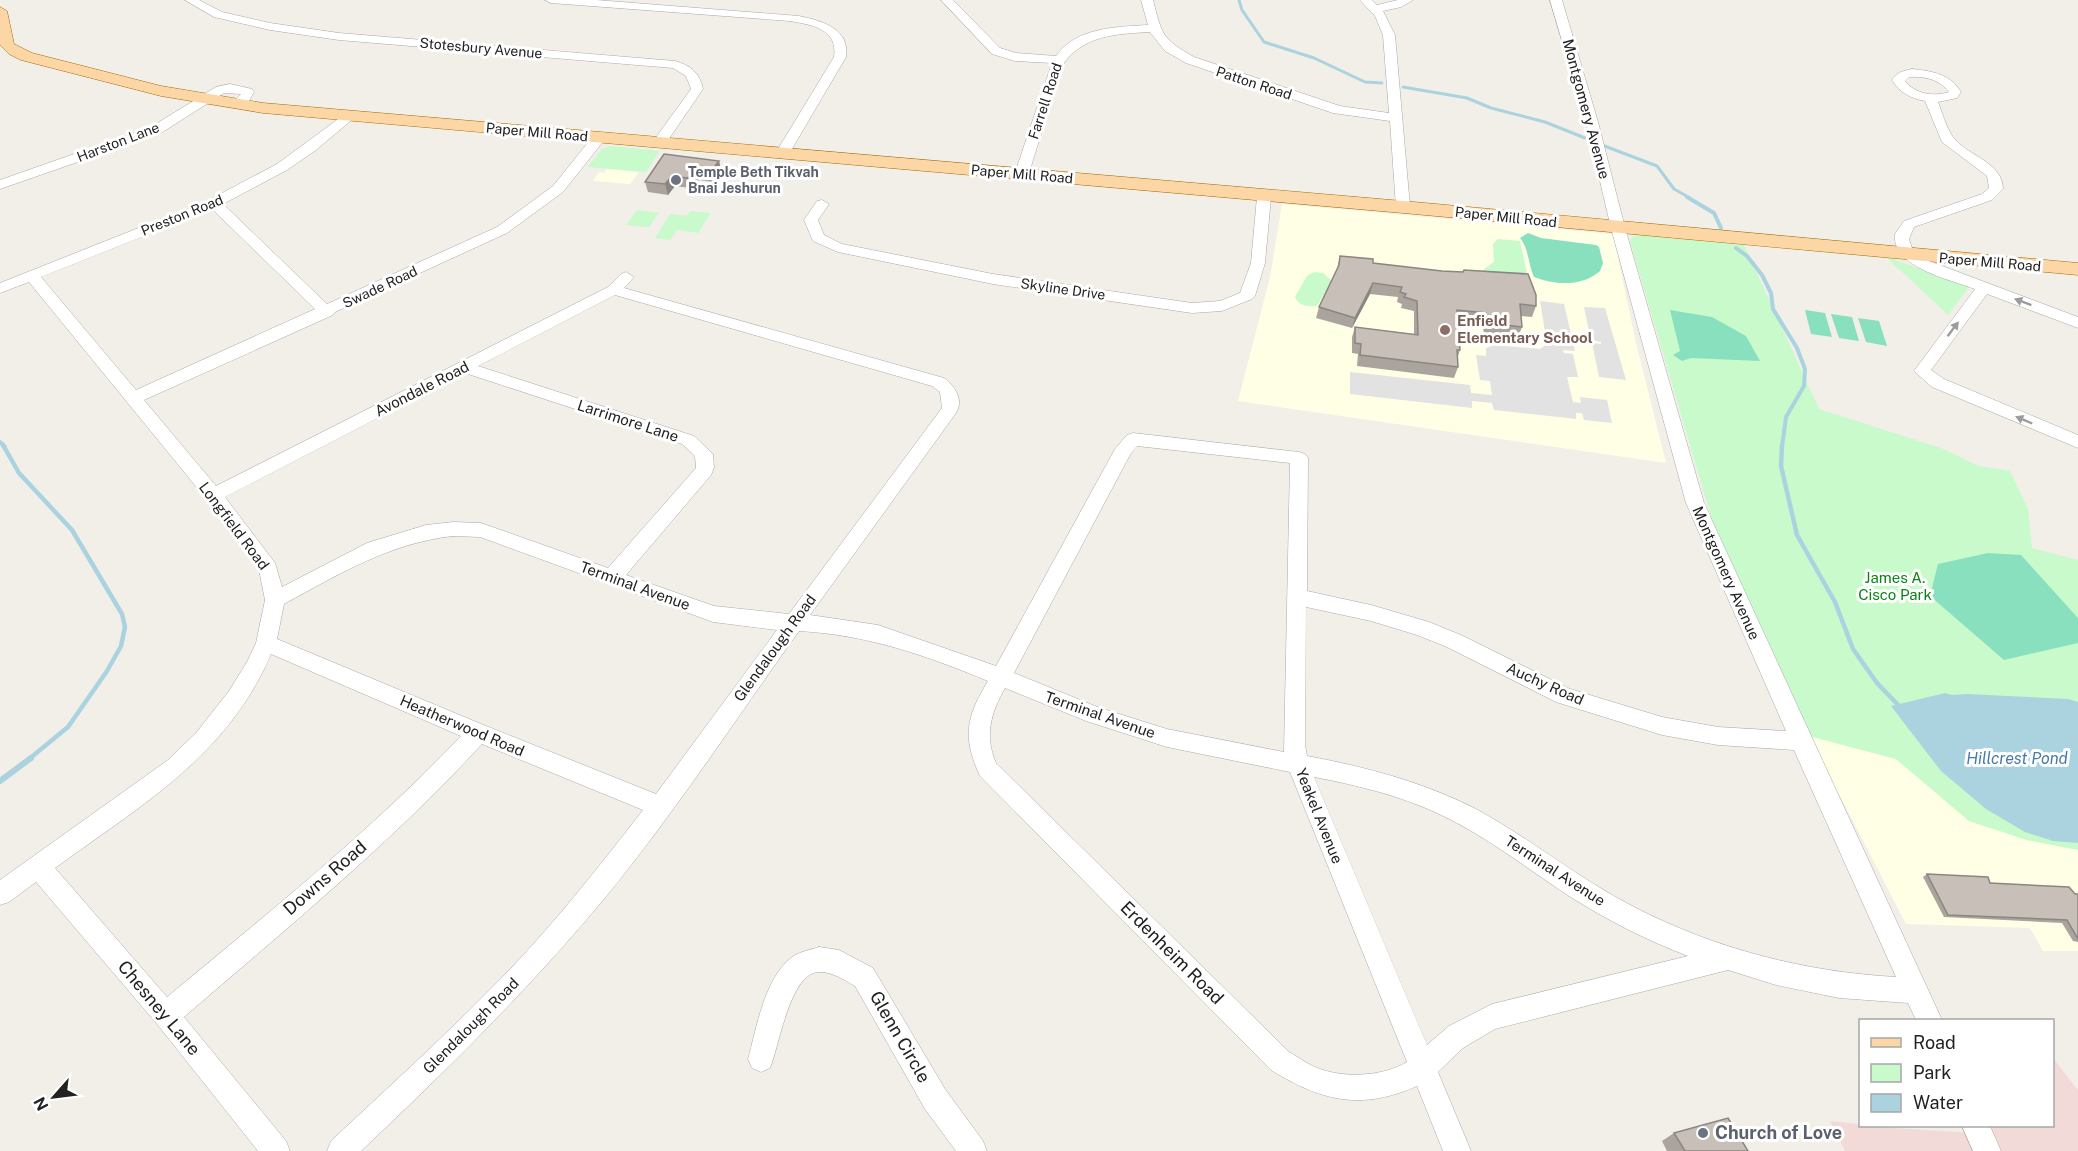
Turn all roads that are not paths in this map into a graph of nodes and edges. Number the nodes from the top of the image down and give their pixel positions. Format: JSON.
{"nodes":[{"id":1,"x":191,"y":0,"type":"edge"},
{"id":2,"x":551,"y":0,"type":"edge"},
{"id":3,"x":947,"y":0,"type":"edge"},
{"id":4,"x":1147,"y":0,"type":"edge"},
{"id":5,"x":1407,"y":0,"type":"edge"},
{"id":6,"x":1556,"y":0,"type":"edge"},
{"id":7,"x":1371,"y":4,"type":"edge"},
{"id":8,"x":0,"y":12,"type":"edge"},
{"id":9,"x":1153,"y":28,"type":"junction"},
{"id":10,"x":1059,"y":60,"type":"junction"},
{"id":11,"x":1930,"y":98,"type":"dead end"},
{"id":12,"x":202,"y":100,"type":"junction"},
{"id":13,"x":349,"y":116,"type":"junction"},
{"id":14,"x":1396,"y":118,"type":"junction"},
{"id":15,"x":599,"y":138,"type":"junction"},
{"id":16,"x":658,"y":143,"type":"junction"},
{"id":17,"x":782,"y":154,"type":"junction"},
{"id":18,"x":1022,"y":173,"type":"junction"},
{"id":19,"x":0,"y":184,"type":"edge"},
{"id":20,"x":1264,"y":196,"type":"junction"},
{"id":21,"x":214,"y":203,"type":"junction"},
{"id":22,"x":822,"y":204,"type":"dead end"},
{"id":23,"x":1403,"y":207,"type":"junction"},
{"id":24,"x":1618,"y":228,"type":"junction"},
{"id":25,"x":1908,"y":255,"type":"junction"},
{"id":26,"x":2078,"y":269,"type":"edge"},
{"id":27,"x":31,"y":275,"type":"junction"},
{"id":28,"x":620,"y":283,"type":"joint"},
{"id":29,"x":1984,"y":287,"type":"junction"},
{"id":30,"x":0,"y":288,"type":"edge"},
{"id":31,"x":327,"y":312,"type":"junction"},
{"id":32,"x":2078,"y":323,"type":"edge"},
{"id":33,"x":465,"y":368,"type":"junction"},
{"id":34,"x":134,"y":398,"type":"junction"},
{"id":35,"x":2078,"y":442,"type":"edge"},
{"id":36,"x":1299,"y":458,"type":"joint"},
{"id":37,"x":213,"y":495,"type":"junction"},
{"id":38,"x":612,"y":577,"type":"junction"},
{"id":39,"x":1297,"y":597,"type":"junction"},
{"id":40,"x":275,"y":600,"type":"junction"},
{"id":41,"x":792,"y":624,"type":"junction"},
{"id":42,"x":266,"y":643,"type":"junction"},
{"id":43,"x":1000,"y":678,"type":"junction"},
{"id":44,"x":478,"y":733,"type":"junction"},
{"id":45,"x":1801,"y":741,"type":"junction"},
{"id":46,"x":1298,"y":765,"type":"junction"},
{"id":47,"x":660,"y":806,"type":"junction"},
{"id":48,"x":39,"y":867,"type":"junction"},
{"id":49,"x":0,"y":894,"type":"edge"},
{"id":50,"x":1726,"y":959,"type":"junction"},
{"id":51,"x":1916,"y":991,"type":"junction"},
{"id":52,"x":166,"y":1015,"type":"junction"},
{"id":53,"x":1929,"y":1019,"type":"edge"},
{"id":54,"x":761,"y":1059,"type":"dead end"},
{"id":55,"x":1423,"y":1067,"type":"junction"},
{"id":56,"x":1977,"y":1127,"type":"edge"},
{"id":57,"x":276,"y":1151,"type":"edge"},
{"id":58,"x":341,"y":1151,"type":"edge"},
{"id":59,"x":973,"y":1151,"type":"edge"},
{"id":60,"x":1457,"y":1151,"type":"edge"},
{"id":61,"x":1987,"y":1151,"type":"edge"}],
"edges":[{"from":1,"to":16,"type":"street","name":"Stotesbury Avenue"},
{"from":2,"to":17,"type":"street"},
{"from":3,"to":10,"type":"street"},
{"from":4,"to":9,"type":"street","name":"Patton Road"},
{"from":5,"to":7,"type":"street"},
{"from":6,"to":24,"type":"street","name":"Montgomery Avenue"},
{"from":7,"to":14,"type":"street"},
{"from":8,"to":12,"type":"main road","name":"Paper Mill Road"},
{"from":9,"to":10,"type":"street","name":"Farrell Road"},
{"from":9,"to":14,"type":"street","name":"Patton Road"},
{"from":10,"to":18,"type":"street","name":"Farrell Road"},
{"from":11,"to":25,"type":"street"},
{"from":12,"to":13,"type":"main road","name":"Paper Mill Road"},
{"from":12,"to":19,"type":"street","name":"Harston Lane"},
{"from":13,"to":15,"type":"main road","name":"Paper Mill Road"},
{"from":13,"to":21,"type":"street","name":"Preston Road"},
{"from":14,"to":23,"type":"street"},
{"from":15,"to":16,"type":"main road","name":"Paper Mill Road"},
{"from":15,"to":31,"type":"street","name":"Swade Road"},
{"from":16,"to":17,"type":"main road","name":"Paper Mill Road"},
{"from":17,"to":18,"type":"main road","name":"Paper Mill Road"},
{"from":18,"to":20,"type":"main road","name":"Paper Mill Road"},
{"from":20,"to":22,"type":"street","name":"Skyline Drive"},
{"from":20,"to":23,"type":"main road","name":"Paper Mill Road"},
{"from":21,"to":27,"type":"street","name":"Preston Road"},
{"from":21,"to":31,"type":"street"},
{"from":23,"to":24,"type":"main road","name":"Paper Mill Road"},
{"from":24,"to":25,"type":"main road","name":"Paper Mill Road"},
{"from":24,"to":45,"type":"street","name":"Montgomery Avenue"},
{"from":25,"to":26,"type":"main road","name":"Paper Mill Road"},
{"from":25,"to":29,"type":"street"},
{"from":27,"to":30,"type":"street","name":"Preston Road"},
{"from":27,"to":34,"type":"street","name":"Longfield Road"},
{"from":28,"to":33,"type":"street","name":"Avondale Road"},
{"from":28,"to":41,"type":"street","name":"Glendalough Road"},
{"from":32,"to":29,"type":"street","one_way":true},
{"from":35,"to":29,"type":"street","one_way":true},
{"from":31,"to":34,"type":"street","name":"Swade Road"},
{"from":33,"to":37,"type":"street","name":"Avondale Road"},
{"from":33,"to":38,"type":"street","name":"Larrimore Lane"},
{"from":34,"to":37,"type":"street","name":"Longfield Road"},
{"from":36,"to":39,"type":"street","name":"Yeakel Avenue"},
{"from":36,"to":43,"type":"street","name":"Erdenheim Road"},
{"from":37,"to":40,"type":"street","name":"Longfield Road"},
{"from":38,"to":40,"type":"street","name":"Terminal Avenue"},
{"from":38,"to":41,"type":"street","name":"Terminal Avenue"},
{"from":39,"to":45,"type":"street","name":"Auchy Road"},
{"from":39,"to":46,"type":"street","name":"Yeakel Avenue"},
{"from":40,"to":42,"type":"street","name":"Longfield Road"},
{"from":41,"to":43,"type":"street","name":"Terminal Avenue"},
{"from":41,"to":47,"type":"street","name":"Glendalough Road"},
{"from":42,"to":44,"type":"street","name":"Heatherwood Road"},
{"from":42,"to":48,"type":"street","name":"Longfield Road"},
{"from":43,"to":46,"type":"street","name":"Terminal Avenue"},
{"from":43,"to":55,"type":"street","name":"Erdenheim Road"},
{"from":44,"to":47,"type":"street","name":"Heatherwood Road"},
{"from":44,"to":52,"type":"street","name":"Downs Road"},
{"from":45,"to":51,"type":"street","name":"Montgomery Avenue"},
{"from":46,"to":50,"type":"street","name":"Terminal Avenue"},
{"from":46,"to":55,"type":"street","name":"Yeakel Avenue"},
{"from":47,"to":58,"type":"street","name":"Glendalough Road"},
{"from":48,"to":49,"type":"street","name":"Longfield Road"},
{"from":48,"to":52,"type":"street","name":"Chesney Lane"},
{"from":50,"to":51,"type":"street","name":"Terminal Avenue"},
{"from":50,"to":55,"type":"street","name":"Erdenheim Road"},
{"from":51,"to":53,"type":"street","name":"Montgomery Avenue"},
{"from":52,"to":57,"type":"street","name":"Chesney Lane"},
{"from":54,"to":59,"type":"street","name":"Glenn Circle"},
{"from":55,"to":60,"type":"street","name":"Yeakel Avenue"},
{"from":56,"to":61,"type":"street"}]}
